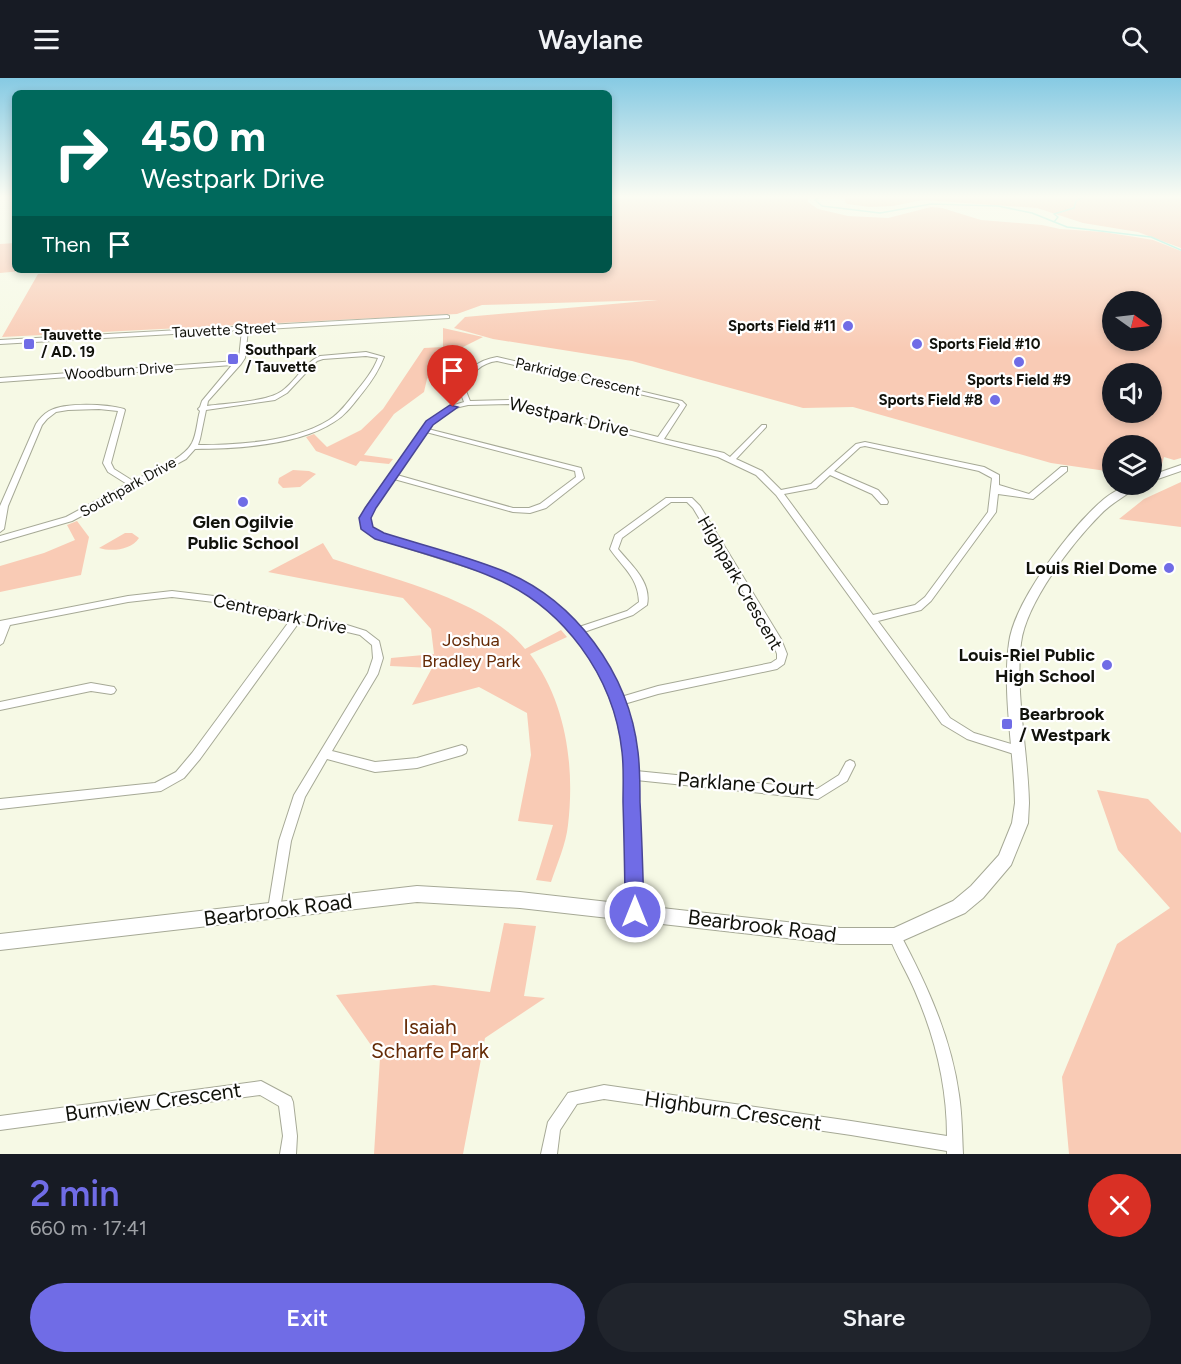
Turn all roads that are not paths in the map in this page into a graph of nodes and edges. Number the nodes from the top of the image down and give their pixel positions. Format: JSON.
{"nodes":[{"id":1,"x":447,"y":317,"type":"dead end"},
{"id":2,"x":245,"y":329,"type":"junction"},
{"id":3,"x":0,"y":342,"type":"edge"},
{"id":4,"x":238,"y":363,"type":"junction"},
{"id":5,"x":0,"y":380,"type":"edge"},
{"id":6,"x":468,"y":403,"type":"junction"},
{"id":7,"x":201,"y":409,"type":"junction"},
{"id":8,"x":764,"y":426,"type":"dead end"},
{"id":9,"x":425,"y":430,"type":"junction"},
{"id":10,"x":660,"y":439,"type":"junction"},
{"id":11,"x":193,"y":447,"type":"junction"},
{"id":12,"x":732,"y":459,"type":"junction"},
{"id":13,"x":1181,"y":468,"type":"edge"},
{"id":14,"x":1064,"y":469,"type":"dead end"},
{"id":15,"x":828,"y":471,"type":"junction"},
{"id":16,"x":1162,"y":475,"type":"edge"},
{"id":17,"x":393,"y":476,"type":"junction"},
{"id":18,"x":134,"y":485,"type":"junction"},
{"id":19,"x":996,"y":489,"type":"junction"},
{"id":20,"x":779,"y":493,"type":"junction"},
{"id":21,"x":1118,"y":495,"type":"edge"},
{"id":22,"x":884,"y":502,"type":"dead end"},
{"id":23,"x":0,"y":529,"type":"edge"},
{"id":24,"x":0,"y":539,"type":"edge"},
{"id":25,"x":297,"y":618,"type":"junction"},
{"id":26,"x":872,"y":619,"type":"junction"},
{"id":27,"x":3,"y":624,"type":"edge"},
{"id":28,"x":578,"y":631,"type":"junction"},
{"id":29,"x":0,"y":641,"type":"edge"},
{"id":30,"x":111,"y":690,"type":"dead end"},
{"id":31,"x":618,"y":702,"type":"junction"},
{"id":32,"x":0,"y":706,"type":"edge"},
{"id":33,"x":462,"y":750,"type":"dead end"},
{"id":34,"x":1017,"y":750,"type":"junction"},
{"id":35,"x":324,"y":754,"type":"junction"},
{"id":36,"x":850,"y":765,"type":"dead end"},
{"id":37,"x":630,"y":775,"type":"junction"},
{"id":38,"x":0,"y":804,"type":"edge"},
{"id":39,"x":274,"y":909,"type":"junction"},
{"id":40,"x":635,"y":912,"type":"junction"},
{"id":41,"x":894,"y":936,"type":"junction"},
{"id":42,"x":0,"y":942,"type":"edge"},
{"id":43,"x":0,"y":1123,"type":"edge"},
{"id":44,"x":955,"y":1150,"type":"edge"},
{"id":45,"x":288,"y":1154,"type":"edge"},
{"id":46,"x":549,"y":1154,"type":"edge"}],
"edges":[{"from":1,"to":2,"type":"street","name":"Tauvette Street"},
{"from":2,"to":3,"type":"street","name":"Tauvette Street"},
{"from":2,"to":4,"type":"street","name":"Southpark Drive"},
{"from":4,"to":5,"type":"street","name":"Woodburn Drive"},
{"from":4,"to":7,"type":"street","name":"Southpark Drive"},
{"from":6,"to":9,"type":"street","name":"Westpark Drive"},
{"from":6,"to":10,"type":"street","name":"Westpark Drive"},
{"from":6,"to":10,"type":"street","name":"Parkridge Crescent"},
{"from":7,"to":11,"type":"street","name":"Southpark Drive"},
{"from":7,"to":11,"type":"street"},
{"from":8,"to":12,"type":"street"},
{"from":9,"to":17,"type":"street","name":"Westpark Drive"},
{"from":9,"to":17,"type":"street"},
{"from":10,"to":12,"type":"street","name":"Westpark Drive"},
{"from":11,"to":18,"type":"street","name":"Southpark Drive"},
{"from":12,"to":20,"type":"street","name":"Westpark Drive"},
{"from":13,"to":16,"type":"street"},
{"from":14,"to":19,"type":"street"},
{"from":15,"to":19,"type":"street"},
{"from":15,"to":20,"type":"street"},
{"from":15,"to":22,"type":"street"},
{"from":17,"to":28,"type":"street","name":"Westpark Drive"},
{"from":18,"to":23,"type":"street"},
{"from":18,"to":24,"type":"street","name":"Southpark Drive"},
{"from":19,"to":26,"type":"street"},
{"from":20,"to":26,"type":"street","name":"Westpark Drive"},
{"from":21,"to":34,"type":"street","name":"Bearbrook Road"},
{"from":25,"to":27,"type":"street","name":"Centrepark Drive"},
{"from":25,"to":35,"type":"street","name":"Centrepark Drive"},
{"from":25,"to":38,"type":"street"},
{"from":26,"to":34,"type":"street","name":"Westpark Drive"},
{"from":27,"to":29,"type":"street"},
{"from":28,"to":31,"type":"street","name":"Westpark Drive"},
{"from":28,"to":31,"type":"street","name":"Highpark Crescent"},
{"from":30,"to":32,"type":"street"},
{"from":31,"to":37,"type":"street","name":"Westpark Drive"},
{"from":33,"to":35,"type":"street"},
{"from":34,"to":41,"type":"street","name":"Bearbrook Road"},
{"from":35,"to":39,"type":"street","name":"Centrepark Drive"},
{"from":36,"to":37,"type":"street","name":"Parklane Court"},
{"from":37,"to":40,"type":"street","name":"Westpark Drive"},
{"from":39,"to":40,"type":"street","name":"Bearbrook Road"},
{"from":39,"to":42,"type":"street","name":"Bearbrook Road"},
{"from":40,"to":41,"type":"street","name":"Bearbrook Road"},
{"from":41,"to":44,"type":"street"},
{"from":43,"to":45,"type":"street","name":"Burnview Crescent"},
{"from":44,"to":46,"type":"street","name":"Highburn Crescent"}]}
